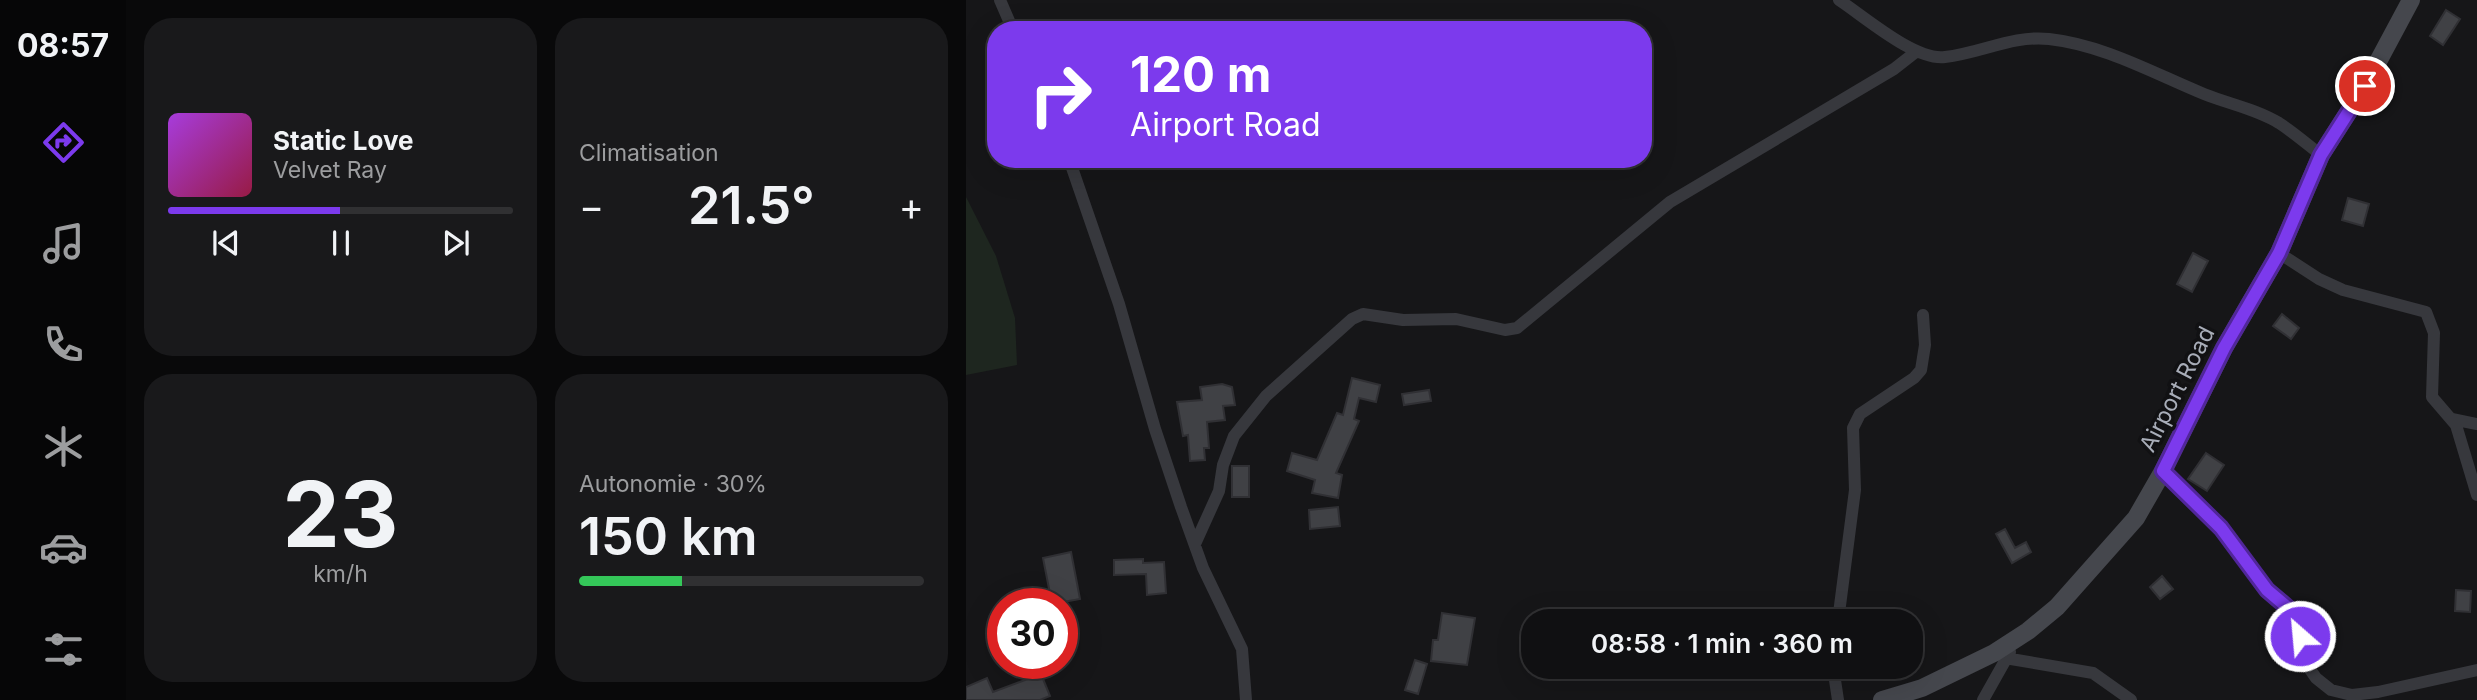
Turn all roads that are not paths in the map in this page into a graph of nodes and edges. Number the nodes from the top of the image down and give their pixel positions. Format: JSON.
{"nodes":[{"id":1,"x":1000,"y":0,"type":"edge"},
{"id":2,"x":1839,"y":0,"type":"edge"},
{"id":3,"x":2411,"y":0,"type":"edge"},
{"id":4,"x":1009,"y":21,"type":"edge"},
{"id":5,"x":1917,"y":51,"type":"junction"},
{"id":6,"x":2321,"y":155,"type":"junction"},
{"id":7,"x":1072,"y":168,"type":"edge"},
{"id":8,"x":2279,"y":253,"type":"junction"},
{"id":9,"x":1923,"y":315,"type":"dead end"},
{"id":10,"x":2452,"y":419,"type":"junction"},
{"id":11,"x":2477,"y":424,"type":"edge"},
{"id":12,"x":2163,"y":471,"type":"junction"},
{"id":13,"x":2477,"y":495,"type":"edge"},
{"id":14,"x":1195,"y":544,"type":"junction"},
{"id":15,"x":1840,"y":609,"type":"edge"},
{"id":16,"x":2028,"y":631,"type":"junction"},
{"id":17,"x":2005,"y":658,"type":"junction"},
{"id":18,"x":2477,"y":670,"type":"edge"},
{"id":19,"x":1835,"y":679,"type":"edge"},
{"id":20,"x":1246,"y":700,"type":"edge"},
{"id":21,"x":1838,"y":700,"type":"edge"},
{"id":22,"x":1882,"y":700,"type":"edge"},
{"id":23,"x":1983,"y":700,"type":"edge"},
{"id":24,"x":2131,"y":700,"type":"edge"}],
"edges":[{"from":1,"to":4,"type":"street"},
{"from":2,"to":5,"type":"street"},
{"from":3,"to":6,"type":"main road","name":"Airport Road"},
{"from":5,"to":6,"type":"street"},
{"from":5,"to":14,"type":"street"},
{"from":6,"to":8,"type":"main road","name":"Airport Road"},
{"from":7,"to":14,"type":"street"},
{"from":8,"to":10,"type":"street"},
{"from":8,"to":12,"type":"main road","name":"Airport Road"},
{"from":9,"to":15,"type":"street"},
{"from":10,"to":11,"type":"street"},
{"from":10,"to":13,"type":"street"},
{"from":12,"to":16,"type":"main road","name":"Airport Road"},
{"from":12,"to":18,"type":"street"},
{"from":14,"to":20,"type":"street"},
{"from":16,"to":17,"type":"street"},
{"from":16,"to":22,"type":"main road","name":"Airport Road"},
{"from":17,"to":23,"type":"street"},
{"from":17,"to":24,"type":"street"},
{"from":19,"to":21,"type":"street"}]}
